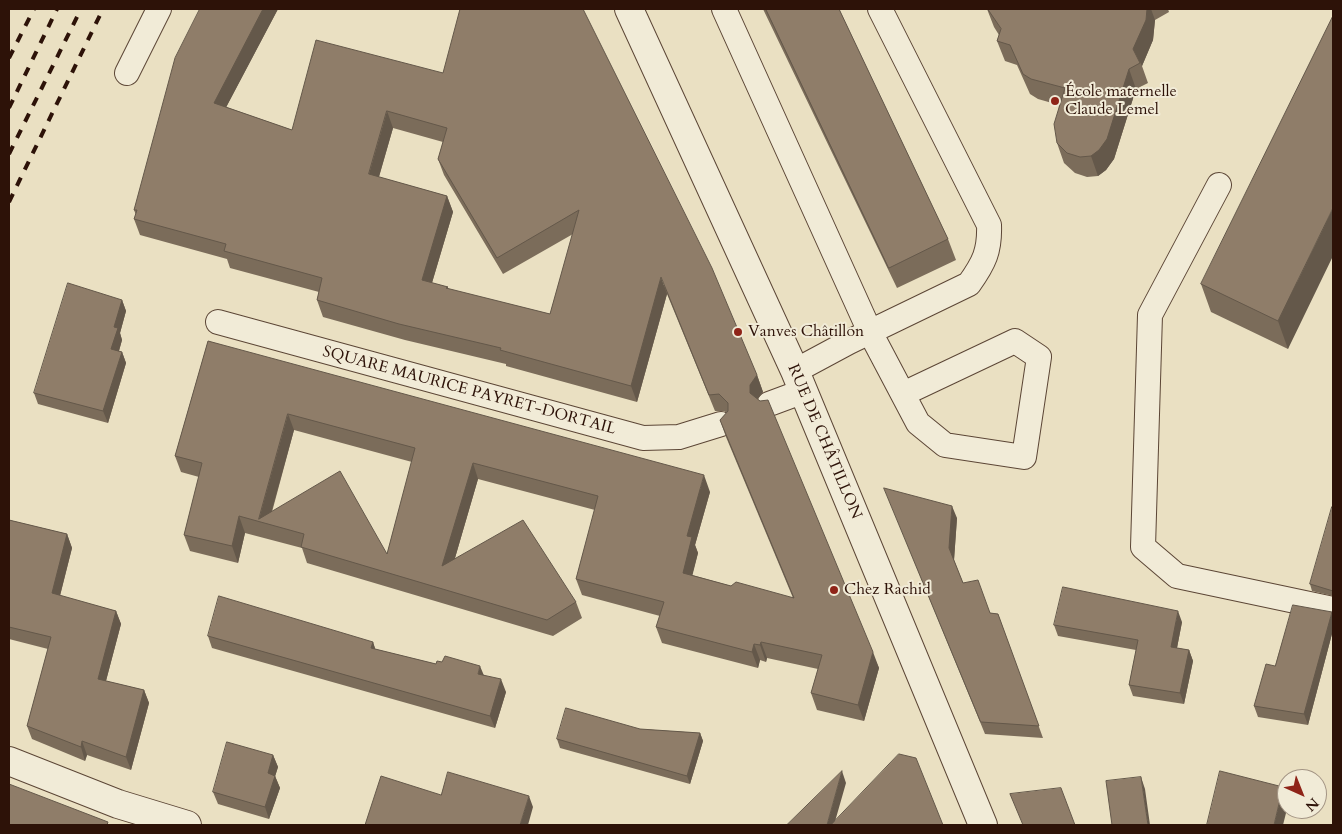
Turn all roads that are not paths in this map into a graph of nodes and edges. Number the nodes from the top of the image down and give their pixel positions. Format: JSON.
{"nodes":[{"id":1,"x":159,"y":9,"type":"edge"},
{"id":2,"x":629,"y":9,"type":"edge"},
{"id":3,"x":724,"y":9,"type":"edge"},
{"id":4,"x":880,"y":9,"type":"edge"},
{"id":5,"x":127,"y":72,"type":"dead end"},
{"id":6,"x":1219,"y":185,"type":"dead end"},
{"id":7,"x":218,"y":322,"type":"dead end"},
{"id":8,"x":870,"y":332,"type":"junction"},
{"id":9,"x":799,"y":381,"type":"junction"},
{"id":10,"x":903,"y":394,"type":"junction"},
{"id":11,"x":769,"y":404,"type":"edge"},
{"id":12,"x":721,"y":424,"type":"edge"},
{"id":13,"x":1333,"y":609,"type":"edge"},
{"id":14,"x":9,"y":762,"type":"edge"},
{"id":15,"x":187,"y":825,"type":"edge"},
{"id":16,"x":983,"y":825,"type":"edge"}],
"edges":[{"from":1,"to":5,"type":"lane"},
{"from":2,"to":9,"type":"street","name":"RUE DE CHÂTILLON"},
{"from":3,"to":8,"type":"lane"},
{"from":4,"to":8,"type":"lane"},
{"from":6,"to":13,"type":"lane"},
{"from":7,"to":12,"type":"lane","name":"SQUARE MAURICE PAYRET-DORTAIL"},
{"from":8,"to":9,"type":"lane"},
{"from":8,"to":10,"type":"lane"},
{"from":9,"to":11,"type":"lane"},
{"from":9,"to":16,"type":"street","name":"RUE DE CHÂTILLON"},
{"from":10,"to":10,"type":"lane"},
{"from":14,"to":15,"type":"street"}]}
